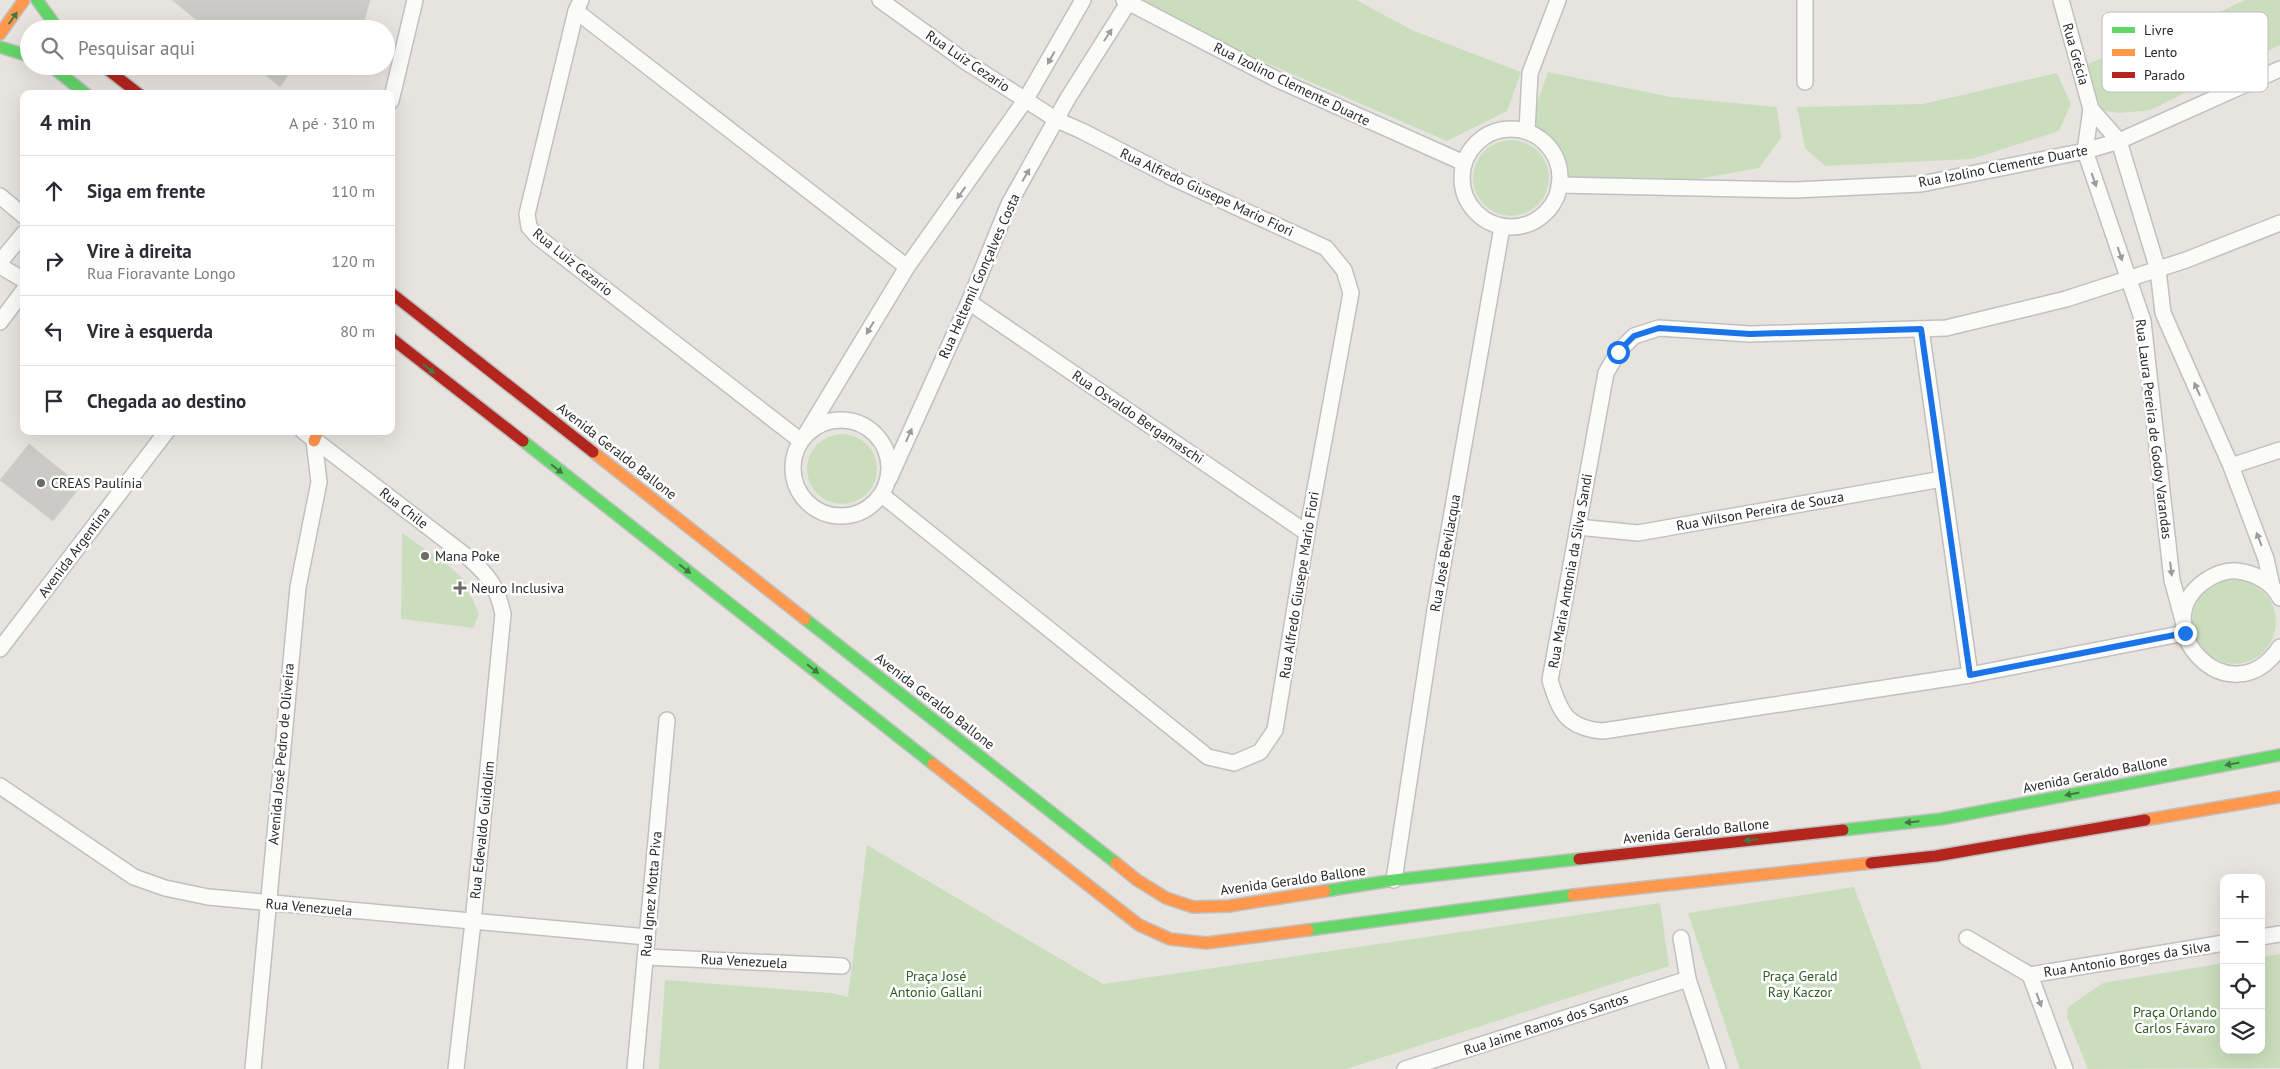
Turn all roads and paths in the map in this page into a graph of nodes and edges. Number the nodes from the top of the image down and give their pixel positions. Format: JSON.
{"nodes":[{"id":1,"x":24,"y":0,"type":"edge"},
{"id":2,"x":37,"y":0,"type":"edge"},
{"id":3,"x":415,"y":0,"type":"edge"},
{"id":4,"x":880,"y":0,"type":"edge"},
{"id":5,"x":1083,"y":0,"type":"edge"},
{"id":6,"x":1558,"y":0,"type":"edge"},
{"id":7,"x":1805,"y":0,"type":"edge"},
{"id":8,"x":2061,"y":0,"type":"edge"},
{"id":9,"x":1126,"y":1,"type":"edge"},
{"id":10,"x":579,"y":6,"type":"edge"},
{"id":11,"x":51,"y":20,"type":"edge"},
{"id":12,"x":0,"y":34,"type":"edge"},
{"id":13,"x":0,"y":47,"type":"edge"},
{"id":14,"x":20,"y":53,"type":"edge"},
{"id":15,"x":2280,"y":69,"type":"edge"},
{"id":16,"x":2268,"y":74,"type":"edge"},
{"id":17,"x":62,"y":75,"type":"edge"},
{"id":18,"x":115,"y":75,"type":"edge"},
{"id":19,"x":1805,"y":82,"type":"dead end"},
{"id":20,"x":81,"y":90,"type":"edge"},
{"id":21,"x":134,"y":90,"type":"edge"},
{"id":22,"x":394,"y":90,"type":"edge"},
{"id":23,"x":2229,"y":92,"type":"edge"},
{"id":24,"x":1026,"y":99,"type":"junction"},
{"id":25,"x":2091,"y":109,"type":"junction"},
{"id":26,"x":1057,"y":120,"type":"junction"},
{"id":27,"x":1527,"y":131,"type":"junction"},
{"id":28,"x":2119,"y":141,"type":"junction"},
{"id":29,"x":2085,"y":151,"type":"junction"},
{"id":30,"x":1464,"y":163,"type":"junction"},
{"id":31,"x":1560,"y":185,"type":"junction"},
{"id":32,"x":0,"y":196,"type":"edge"},
{"id":33,"x":20,"y":213,"type":"edge"},
{"id":34,"x":2280,"y":223,"type":"edge"},
{"id":35,"x":1502,"y":227,"type":"junction"},
{"id":36,"x":20,"y":238,"type":"edge"},
{"id":37,"x":0,"y":262,"type":"edge"},
{"id":38,"x":0,"y":266,"type":"edge"},
{"id":39,"x":908,"y":267,"type":"junction"},
{"id":40,"x":2158,"y":270,"type":"junction"},
{"id":41,"x":20,"y":278,"type":"edge"},
{"id":42,"x":2128,"y":279,"type":"junction"},
{"id":43,"x":20,"y":295,"type":"edge"},
{"id":44,"x":395,"y":296,"type":"edge"},
{"id":45,"x":969,"y":302,"type":"junction"},
{"id":46,"x":0,"y":322,"type":"edge"},
{"id":47,"x":1921,"y":329,"type":"junction"},
{"id":48,"x":397,"y":349,"type":"edge"},
{"id":49,"x":164,"y":435,"type":"edge"},
{"id":50,"x":312,"y":435,"type":"edge"},
{"id":51,"x":313,"y":435,"type":"edge"},
{"id":52,"x":803,"y":437,"type":"junction"},
{"id":53,"x":2280,"y":450,"type":"edge"},
{"id":54,"x":2231,"y":466,"type":"junction"},
{"id":55,"x":889,"y":479,"type":"junction"},
{"id":56,"x":1942,"y":479,"type":"junction"},
{"id":57,"x":882,"y":495,"type":"junction"},
{"id":58,"x":1578,"y":527,"type":"junction"},
{"id":59,"x":1307,"y":533,"type":"junction"},
{"id":60,"x":498,"y":592,"type":"joint"},
{"id":61,"x":2276,"y":592,"type":"edge"},
{"id":62,"x":2184,"y":628,"type":"junction"},
{"id":63,"x":2280,"y":647,"type":"edge"},
{"id":64,"x":0,"y":649,"type":"edge"},
{"id":65,"x":1970,"y":675,"type":"junction"},
{"id":66,"x":667,"y":720,"type":"dead end"},
{"id":67,"x":2280,"y":755,"type":"edge"},
{"id":68,"x":0,"y":786,"type":"edge"},
{"id":69,"x":2280,"y":796,"type":"edge"},
{"id":70,"x":1394,"y":880,"type":"junction"},
{"id":71,"x":267,"y":903,"type":"junction"},
{"id":72,"x":473,"y":922,"type":"junction"},
{"id":73,"x":2280,"y":934,"type":"edge"},
{"id":74,"x":2265,"y":936,"type":"edge"},
{"id":75,"x":648,"y":937,"type":"junction"},
{"id":76,"x":1681,"y":938,"type":"dead end"},
{"id":77,"x":1967,"y":938,"type":"dead end"},
{"id":78,"x":2220,"y":944,"type":"edge"},
{"id":79,"x":646,"y":957,"type":"junction"},
{"id":80,"x":842,"y":966,"type":"dead end"},
{"id":81,"x":2030,"y":975,"type":"junction"},
{"id":82,"x":1688,"y":979,"type":"junction"},
{"id":83,"x":253,"y":1069,"type":"edge"},
{"id":84,"x":456,"y":1069,"type":"edge"},
{"id":85,"x":635,"y":1069,"type":"edge"},
{"id":86,"x":1405,"y":1069,"type":"edge"},
{"id":87,"x":1718,"y":1069,"type":"edge"},
{"id":88,"x":2065,"y":1069,"type":"edge"}],
"edges":[{"from":12,"to":1,"type":"street","one_way":true},
{"from":2,"to":11,"type":"street"},
{"from":3,"to":22,"type":"street"},
{"from":4,"to":24,"type":"street","name":"Rua Luiz Cezario"},
{"from":5,"to":24,"type":"street","one_way":true},
{"from":6,"to":27,"type":"street"},
{"from":7,"to":19,"type":"street"},
{"from":8,"to":25,"type":"street","name":"Rua Grécia"},
{"from":26,"to":9,"type":"street","name":"Rua Heltemil Gonçalves Costa","one_way":true},
{"from":9,"to":30,"type":"street","name":"Rua Izolino Clemente Duarte"},
{"from":10,"to":39,"type":"street"},
{"from":10,"to":52,"type":"street","name":"Rua Luiz Cezario"},
{"from":13,"to":14,"type":"street"},
{"from":15,"to":16,"type":"street","name":"Rua Izolino Clemente Duarte"},
{"from":17,"to":20,"type":"street"},
{"from":18,"to":21,"type":"street"},
{"from":23,"to":28,"type":"street","name":"Rua Izolino Clemente Duarte"},
{"from":24,"to":26,"type":"street","name":"Rua Luiz Cezario"},
{"from":24,"to":39,"type":"street","one_way":true},
{"from":25,"to":28,"type":"street","name":"Rua Grécia"},
{"from":25,"to":29,"type":"street","name":"Rua Grécia"},
{"from":45,"to":26,"type":"street","name":"Rua Heltemil Gonçalves Costa","one_way":true},
{"from":26,"to":59,"type":"street","name":"Rua Alfredo Giusepe Mario Fiori"},
{"from":27,"to":30,"type":"street"},
{"from":27,"to":31,"type":"street"},
{"from":28,"to":29,"type":"street","name":"Rua Izolino Clemente Duarte"},
{"from":28,"to":40,"type":"street","name":"Rua Laura Pereira de Godoy Varandas"},
{"from":29,"to":31,"type":"street","name":"Rua Izolino Clemente Duarte"},
{"from":29,"to":42,"type":"street","name":"Rua Laura Pereira de Godoy Varandas","one_way":true},
{"from":30,"to":35,"type":"street"},
{"from":31,"to":35,"type":"street"},
{"from":32,"to":33,"type":"street"},
{"from":34,"to":40,"type":"street","name":"Rua Maria Antonia da Silva Sandi"},
{"from":35,"to":70,"type":"street","name":"Rua José Bevilacqua"},
{"from":36,"to":37,"type":"street"},
{"from":38,"to":41,"type":"street"},
{"from":39,"to":52,"type":"street","one_way":true},
{"from":40,"to":42,"type":"street","name":"Rua Maria Antonia da Silva Sandi"},
{"from":54,"to":40,"type":"street","name":"Rua Laura Pereira de Godoy Varandas","one_way":true},
{"from":42,"to":47,"type":"street","name":"Rua Maria Antonia da Silva Sandi"},
{"from":42,"to":62,"type":"street","name":"Rua Laura Pereira de Godoy Varandas","one_way":true},
{"from":43,"to":46,"type":"street"},
{"from":44,"to":70,"type":"street","name":"Avenida Geraldo Ballone"},
{"from":55,"to":45,"type":"street","name":"Rua Heltemil Gonçalves Costa","one_way":true},
{"from":45,"to":59,"type":"street","name":"Rua Osvaldo Bergamaschi"},
{"from":47,"to":56,"type":"street"},
{"from":47,"to":58,"type":"street","name":"Rua Maria Antonia da Silva Sandi"},
{"from":48,"to":69,"type":"street","one_way":true},
{"from":49,"to":64,"type":"street","name":"Avenida Argentina"},
{"from":50,"to":71,"type":"street","name":"Avenida José Pedro de Oliveira"},
{"from":51,"to":60,"type":"street","name":"Rua Chile"},
{"from":52,"to":55,"type":"street"},
{"from":52,"to":57,"type":"street"},
{"from":53,"to":54,"type":"street"},
{"from":61,"to":54,"type":"street","name":"Rua Laura Pereira de Godoy Varandas","one_way":true},
{"from":55,"to":57,"type":"street"},
{"from":56,"to":58,"type":"street","name":"Rua Wilson Pereira de Souza"},
{"from":56,"to":65,"type":"street"},
{"from":57,"to":59,"type":"street","name":"Rua Alfredo Giusepe Mario Fiori"},
{"from":58,"to":65,"type":"street","name":"Rua Maria Antonia da Silva Sandi"},
{"from":60,"to":72,"type":"street","name":"Rua Edevaldo Guidolim"},
{"from":61,"to":62,"type":"street"},
{"from":62,"to":63,"type":"street","name":"Rua Laura Pereira de Godoy Varandas"},
{"from":62,"to":65,"type":"street","name":"Rua Maria Antonia da Silva Sandi"},
{"from":66,"to":75,"type":"street","name":"Rua Ignez Motta Piva"},
{"from":67,"to":70,"type":"street","name":"Avenida Geraldo Ballone","one_way":true},
{"from":68,"to":71,"type":"street","name":"Rua Venezuela"},
{"from":71,"to":72,"type":"street","name":"Rua Venezuela"},
{"from":71,"to":83,"type":"street","name":"Avenida José Pedro de Oliveira"},
{"from":72,"to":75,"type":"street","name":"Rua Venezuela"},
{"from":72,"to":84,"type":"street","name":"Rua Edevaldo Guidolim"},
{"from":73,"to":74,"type":"street"},
{"from":75,"to":79,"type":"street","name":"Rua Ignez Motta Piva"},
{"from":76,"to":82,"type":"street"},
{"from":77,"to":81,"type":"street","name":"Rua Antonio Borges da Silva"},
{"from":78,"to":81,"type":"street","name":"Rua Antonio Borges da Silva"},
{"from":79,"to":80,"type":"street","name":"Rua Venezuela"},
{"from":79,"to":85,"type":"street","name":"Rua Ignez Motta Piva"},
{"from":81,"to":88,"type":"street","name":"Rua Antonio Borges da Silva","one_way":true},
{"from":82,"to":86,"type":"street","name":"Rua Jaime Ramos dos Santos"},
{"from":82,"to":87,"type":"street"}]}
